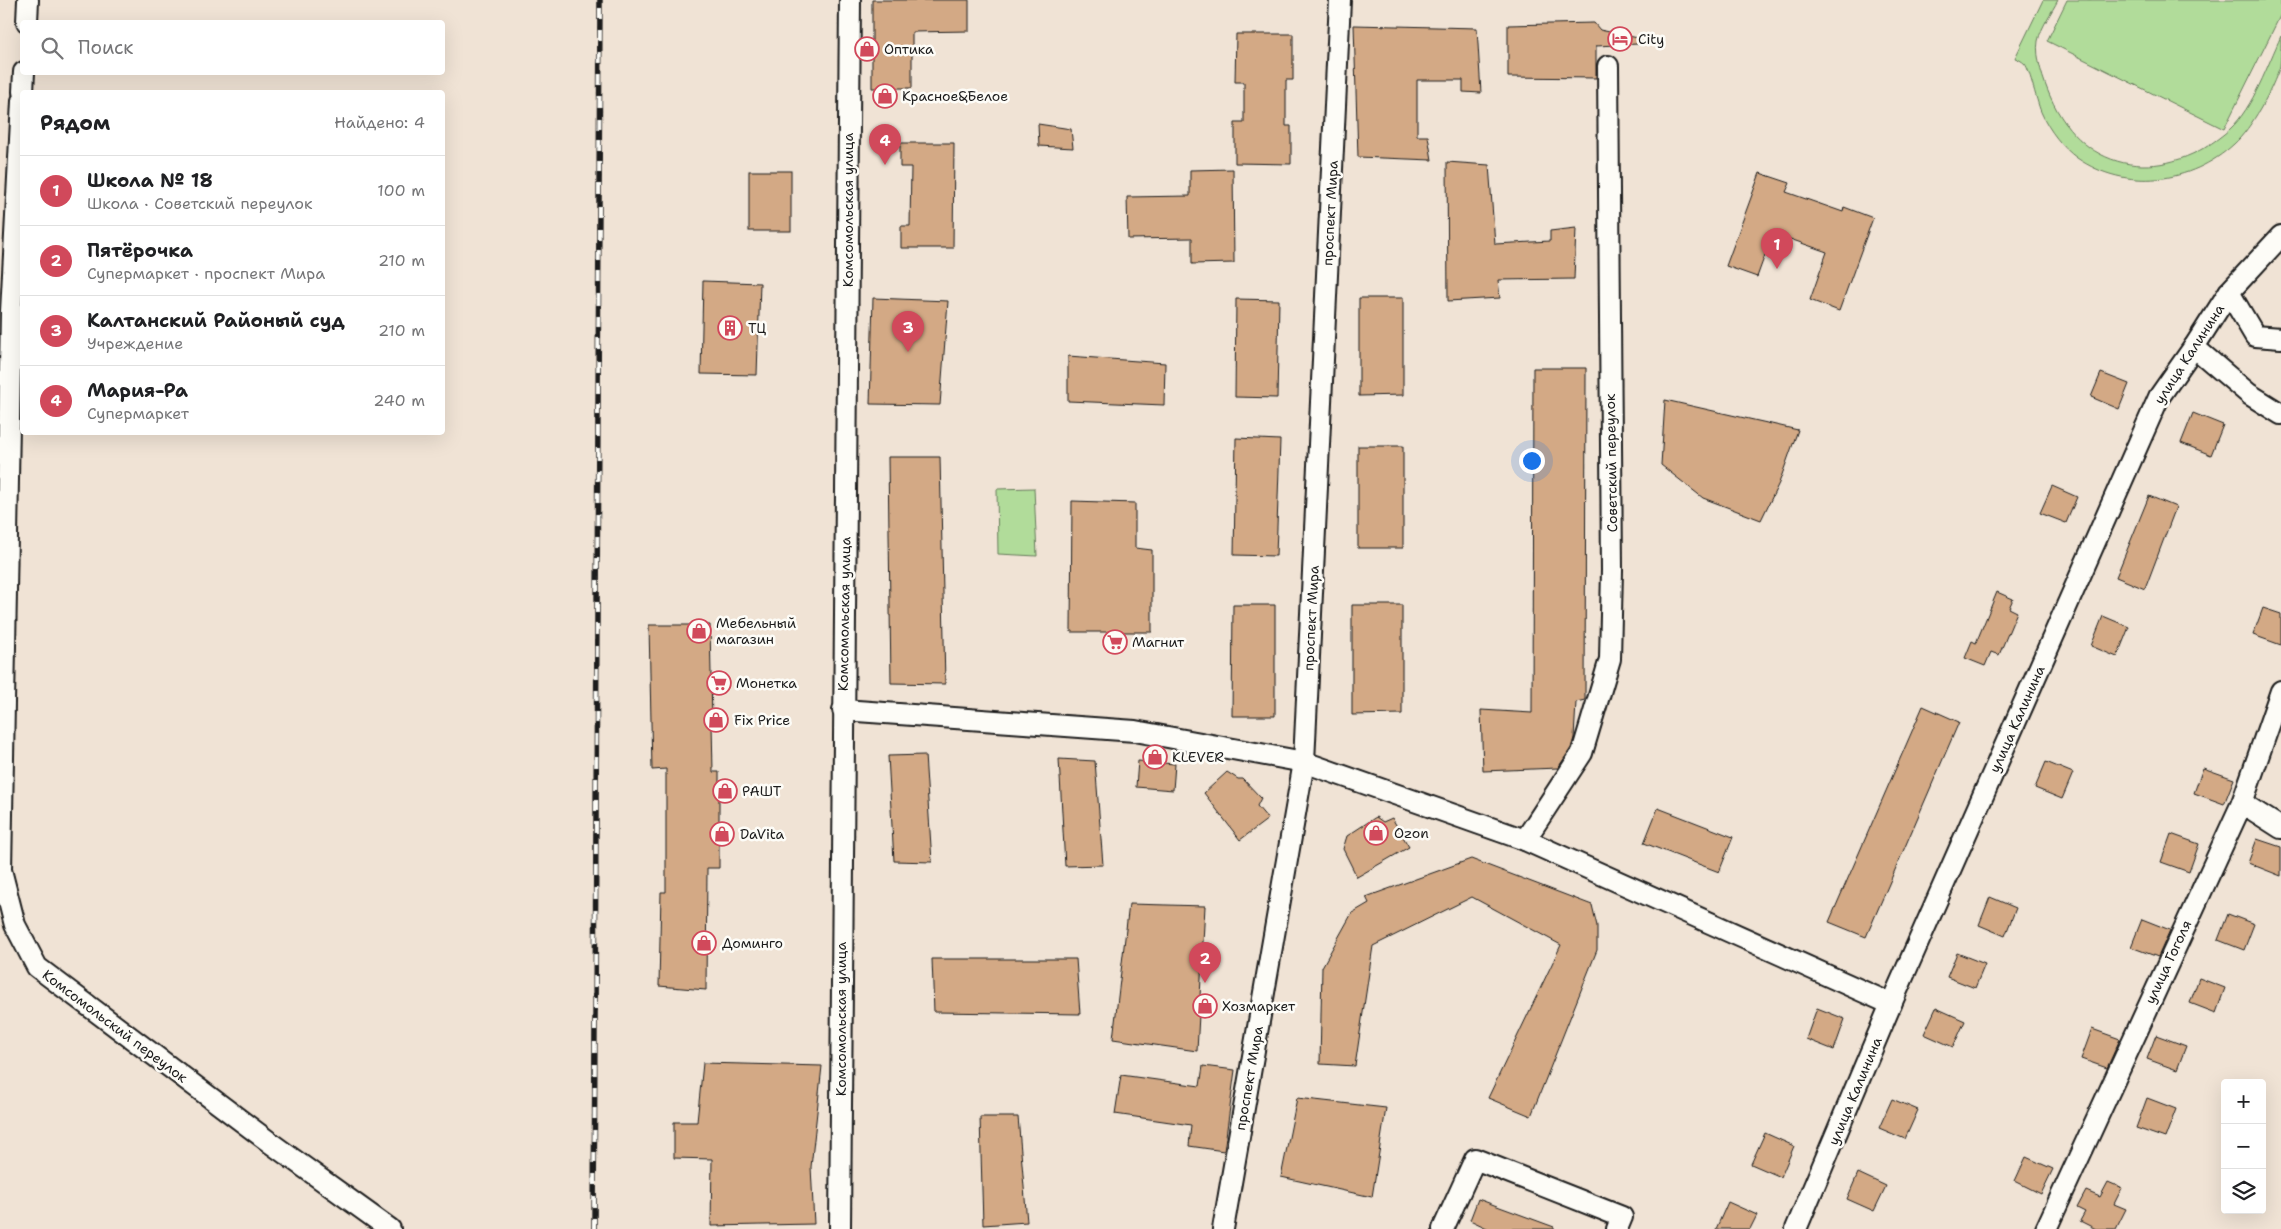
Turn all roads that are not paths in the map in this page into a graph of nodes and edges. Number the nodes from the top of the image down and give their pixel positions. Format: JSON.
{"nodes":[{"id":1,"x":28,"y":0,"type":"edge"},
{"id":2,"x":850,"y":0,"type":"edge"},
{"id":3,"x":1340,"y":0,"type":"edge"},
{"id":4,"x":27,"y":20,"type":"edge"},
{"id":5,"x":1608,"y":66,"type":"dead end"},
{"id":6,"x":24,"y":75,"type":"edge"},
{"id":7,"x":23,"y":90,"type":"edge"},
{"id":8,"x":20,"y":136,"type":"edge"},
{"id":9,"x":2281,"y":236,"type":"edge"},
{"id":10,"x":2229,"y":292,"type":"junction"},
{"id":11,"x":2281,"y":338,"type":"edge"},
{"id":12,"x":2194,"y":347,"type":"junction"},
{"id":13,"x":2281,"y":414,"type":"edge"},
{"id":14,"x":2281,"y":690,"type":"edge"},
{"id":15,"x":843,"y":710,"type":"junction"},
{"id":16,"x":1304,"y":762,"type":"junction"},
{"id":17,"x":2242,"y":803,"type":"junction"},
{"id":18,"x":2281,"y":828,"type":"edge"},
{"id":19,"x":1526,"y":840,"type":"junction"},
{"id":20,"x":1892,"y":1004,"type":"junction"},
{"id":21,"x":390,"y":1229,"type":"edge"},
{"id":22,"x":840,"y":1229,"type":"edge"},
{"id":23,"x":1223,"y":1229,"type":"edge"},
{"id":24,"x":1443,"y":1229,"type":"edge"},
{"id":25,"x":1617,"y":1229,"type":"edge"},
{"id":26,"x":1796,"y":1229,"type":"edge"},
{"id":27,"x":2046,"y":1229,"type":"edge"}],
"edges":[{"from":1,"to":4,"type":"street"},
{"from":2,"to":15,"type":"street","name":"Комсомольская улица"},
{"from":3,"to":16,"type":"street","name":"проспект Мира"},
{"from":5,"to":19,"type":"street","name":"Советский переулок"},
{"from":6,"to":7,"type":"street"},
{"from":8,"to":21,"type":"street","name":"Комсомольский переулок"},
{"from":9,"to":10,"type":"street","name":"улица Калинина"},
{"from":10,"to":11,"type":"street"},
{"from":10,"to":12,"type":"street","name":"улица Калинина"},
{"from":12,"to":13,"type":"street"},
{"from":12,"to":20,"type":"street","name":"улица Калинина"},
{"from":14,"to":17,"type":"street","name":"улица Гоголя"},
{"from":15,"to":16,"type":"street"},
{"from":15,"to":22,"type":"street","name":"Комсомольская улица"},
{"from":16,"to":19,"type":"street"},
{"from":16,"to":23,"type":"street","name":"проспект Мира"},
{"from":17,"to":18,"type":"street"},
{"from":17,"to":27,"type":"street","name":"улица Гоголя"},
{"from":19,"to":20,"type":"street"},
{"from":20,"to":26,"type":"street","name":"улица Калинина"},
{"from":24,"to":25,"type":"street"}]}
